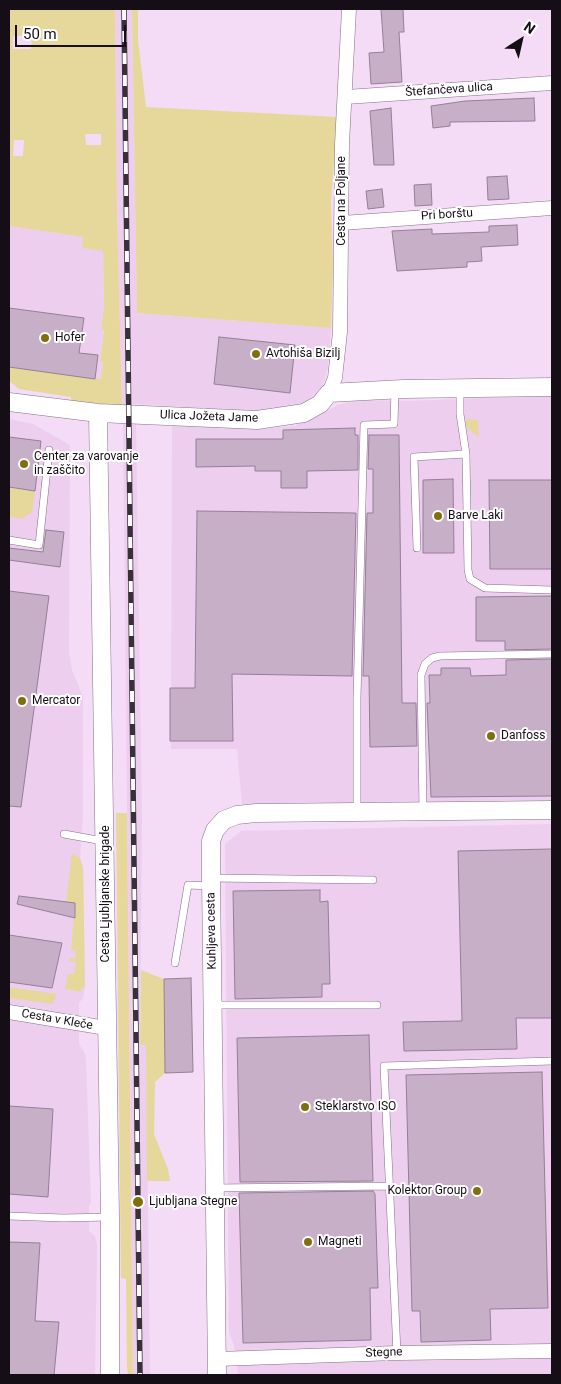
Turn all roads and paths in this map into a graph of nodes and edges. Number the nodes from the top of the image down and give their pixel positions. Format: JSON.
{"nodes":[{"id":1,"x":349,"y":9,"type":"edge"},
{"id":2,"x":552,"y":84,"type":"edge"},
{"id":3,"x":346,"y":97,"type":"junction"},
{"id":4,"x":552,"y":208,"type":"edge"},
{"id":5,"x":342,"y":223,"type":"junction"},
{"id":6,"x":552,"y":387,"type":"edge"},
{"id":7,"x":395,"y":389,"type":"junction"},
{"id":8,"x":460,"y":389,"type":"junction"},
{"id":9,"x":329,"y":393,"type":"junction"},
{"id":10,"x":9,"y":402,"type":"edge"},
{"id":11,"x":98,"y":413,"type":"junction"},
{"id":12,"x":49,"y":450,"type":"dead end"},
{"id":13,"x":466,"y":454,"type":"junction"},
{"id":14,"x":9,"y":540,"type":"edge"},
{"id":15,"x":417,"y":548,"type":"dead end"},
{"id":16,"x":552,"y":590,"type":"edge"},
{"id":17,"x":552,"y":654,"type":"edge"},
{"id":18,"x":552,"y":810,"type":"edge"},
{"id":19,"x":357,"y":812,"type":"junction"},
{"id":20,"x":423,"y":812,"type":"junction"},
{"id":21,"x":64,"y":834,"type":"dead end"},
{"id":22,"x":106,"y":841,"type":"junction"},
{"id":23,"x":373,"y":880,"type":"dead end"},
{"id":24,"x":211,"y":882,"type":"junction"},
{"id":25,"x":175,"y":963,"type":"dead end"},
{"id":26,"x":377,"y":1005,"type":"dead end"},
{"id":27,"x":213,"y":1006,"type":"junction"},
{"id":28,"x":9,"y":1012,"type":"edge"},
{"id":29,"x":106,"y":1028,"type":"junction"},
{"id":30,"x":552,"y":1061,"type":"edge"},
{"id":31,"x":390,"y":1186,"type":"junction"},
{"id":32,"x":215,"y":1188,"type":"junction"},
{"id":33,"x":9,"y":1216,"type":"edge"},
{"id":34,"x":110,"y":1217,"type":"junction"},
{"id":35,"x":552,"y":1351,"type":"edge"},
{"id":36,"x":397,"y":1353,"type":"junction"},
{"id":37,"x":217,"y":1367,"type":"edge"},
{"id":38,"x":110,"y":1375,"type":"edge"}],
"edges":[{"from":1,"to":3,"type":"street","name":"Cesta na Poljane"},
{"from":2,"to":3,"type":"street","name":"Štefančeva ulica"},
{"from":3,"to":5,"type":"street","name":"Cesta na Poljane"},
{"from":4,"to":5,"type":"street","name":"Pri borštu"},
{"from":5,"to":9,"type":"street","name":"Cesta na Poljane"},
{"from":6,"to":8,"type":"street"},
{"from":7,"to":8,"type":"street"},
{"from":7,"to":9,"type":"street"},
{"from":7,"to":19,"type":"lane"},
{"from":8,"to":13,"type":"lane"},
{"from":9,"to":11,"type":"street","name":"Ulica Jožeta Jame"},
{"from":10,"to":11,"type":"street","name":"Ulica Jožeta Jame"},
{"from":11,"to":22,"type":"street","name":"Cesta Ljubljanske brigade"},
{"from":12,"to":14,"type":"lane"},
{"from":13,"to":15,"type":"lane"},
{"from":13,"to":16,"type":"lane"},
{"from":17,"to":20,"type":"lane"},
{"from":18,"to":20,"type":"street","name":"Kuhljeva cesta"},
{"from":19,"to":20,"type":"street","name":"Kuhljeva cesta"},
{"from":19,"to":24,"type":"street","name":"Kuhljeva cesta"},
{"from":21,"to":22,"type":"lane"},
{"from":22,"to":29,"type":"street","name":"Cesta Ljubljanske brigade"},
{"from":23,"to":24,"type":"lane"},
{"from":24,"to":25,"type":"lane"},
{"from":24,"to":27,"type":"street","name":"Kuhljeva cesta"},
{"from":26,"to":27,"type":"lane"},
{"from":27,"to":32,"type":"street","name":"Kuhljeva cesta"},
{"from":28,"to":29,"type":"street","name":"Cesta v Kleče"},
{"from":29,"to":34,"type":"street","name":"Cesta Ljubljanske brigade"},
{"from":30,"to":31,"type":"lane"},
{"from":31,"to":32,"type":"lane"},
{"from":31,"to":36,"type":"lane"},
{"from":32,"to":37,"type":"street","name":"Kuhljeva cesta"},
{"from":33,"to":34,"type":"lane"},
{"from":34,"to":38,"type":"street","name":"Cesta Ljubljanske brigade"},
{"from":35,"to":36,"type":"street","name":"Stegne"},
{"from":36,"to":37,"type":"street","name":"Stegne"}]}
